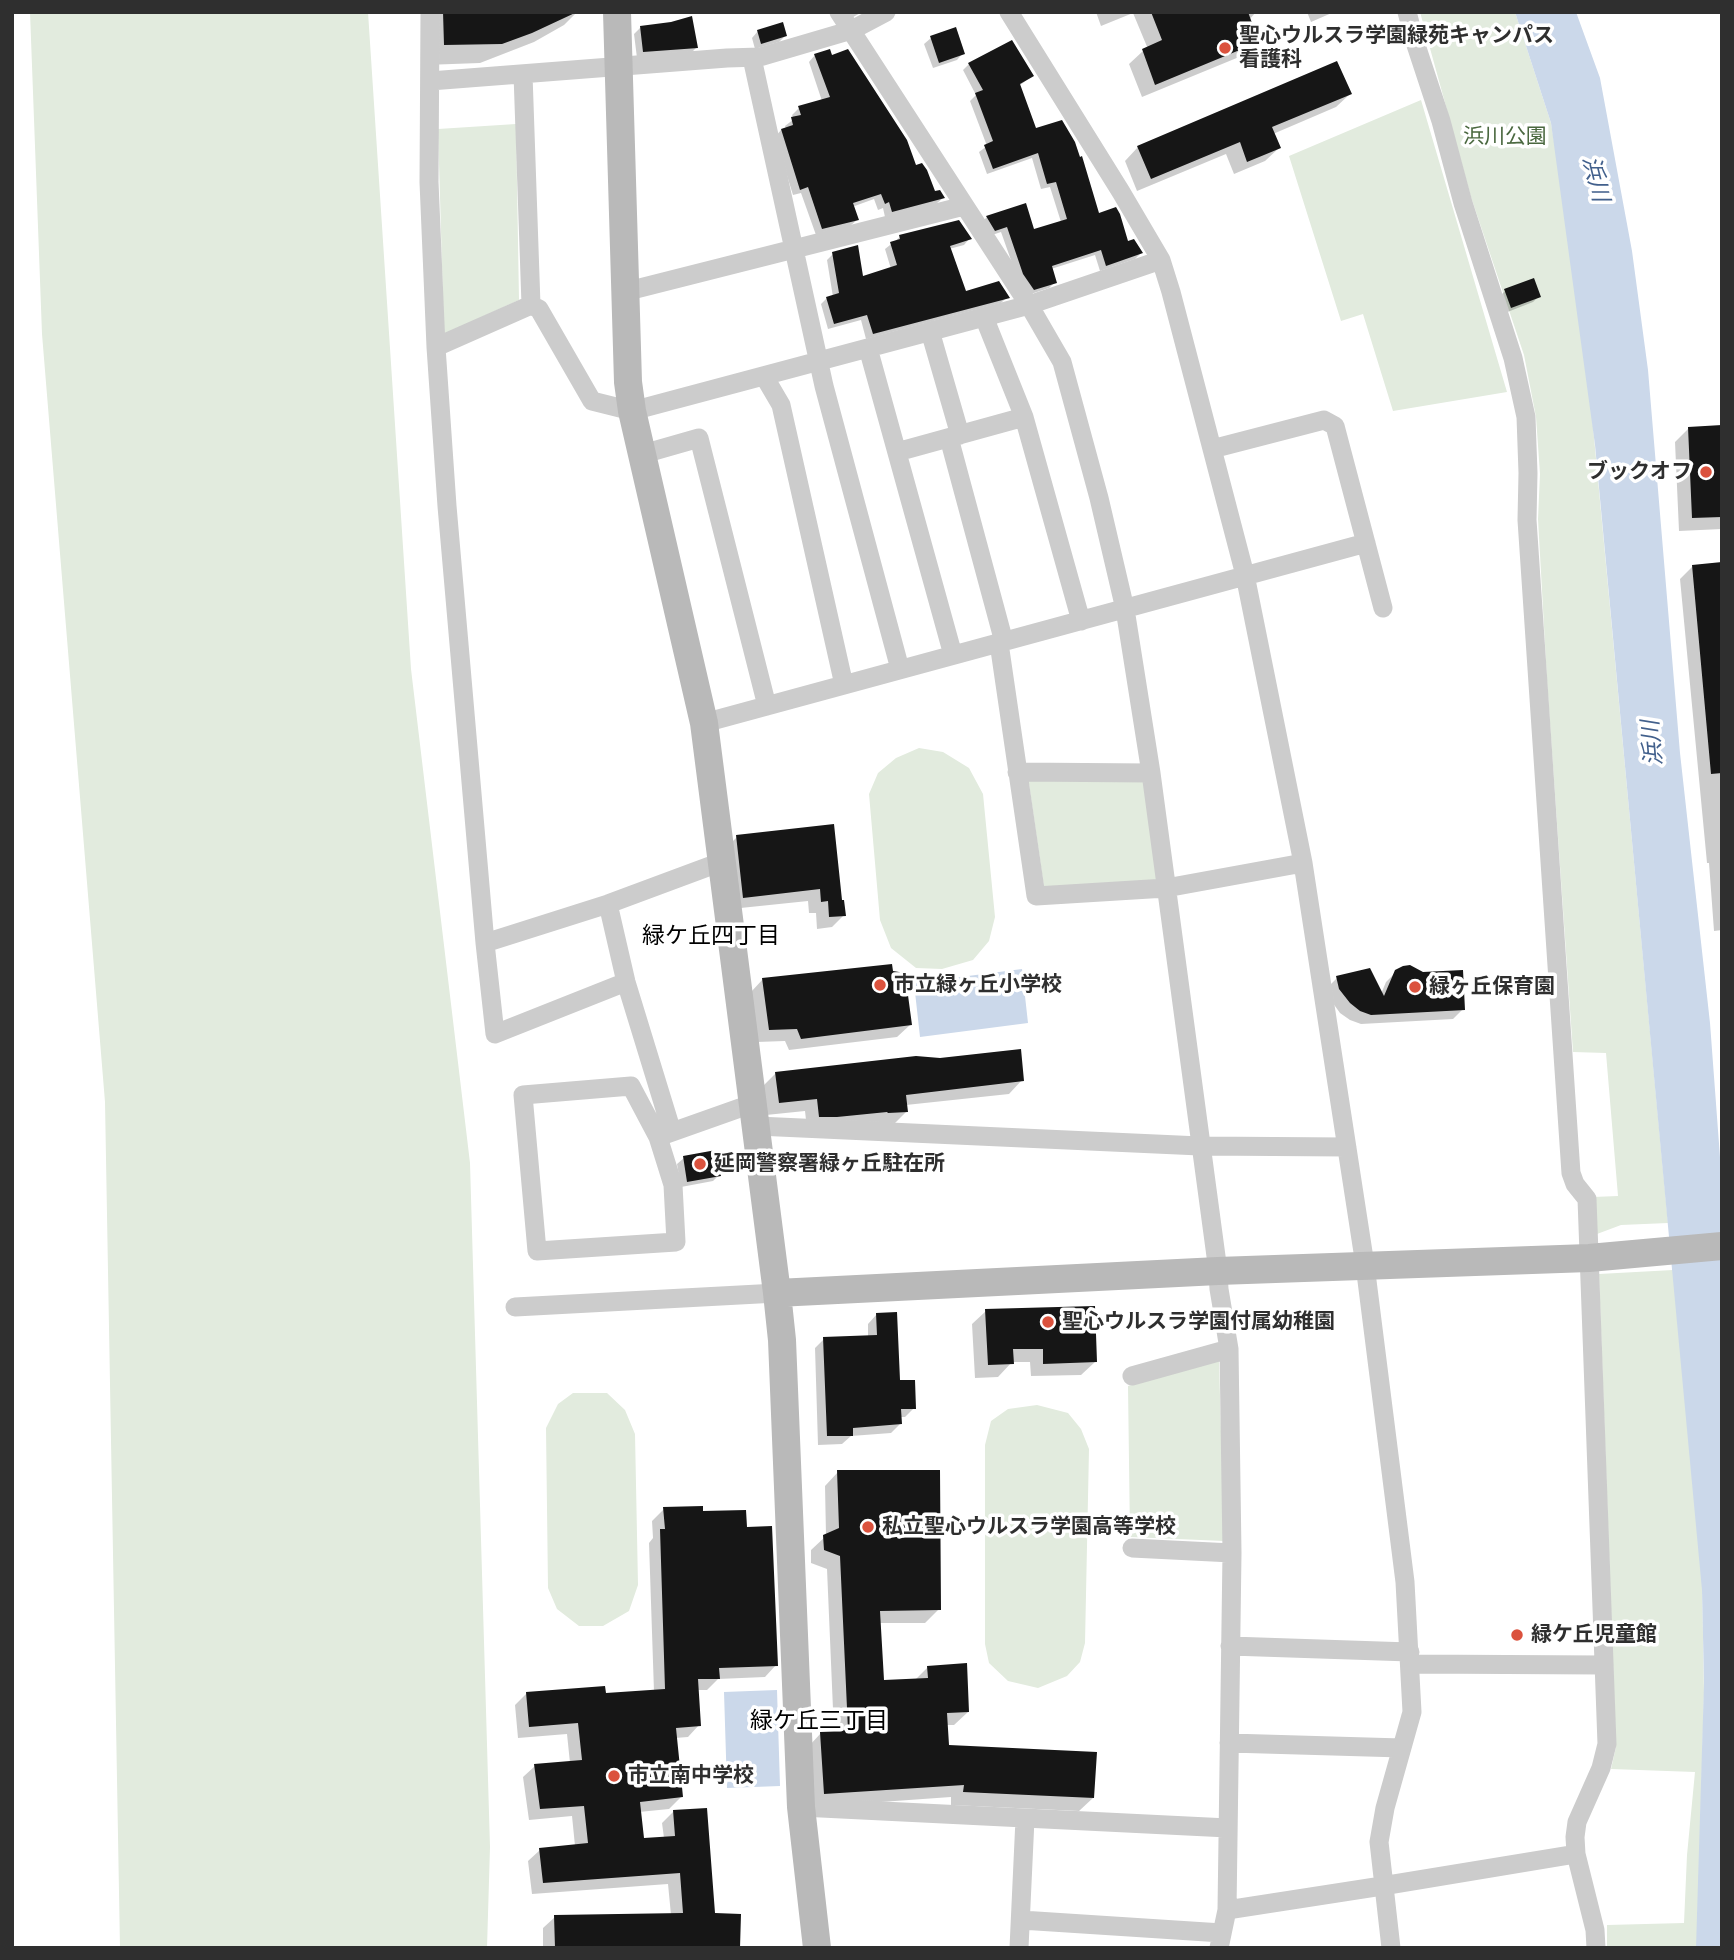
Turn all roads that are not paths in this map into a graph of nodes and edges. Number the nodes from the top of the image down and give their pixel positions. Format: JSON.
{"nodes":[{"id":1,"x":430,"y":12,"type":"edge"},
{"id":2,"x":617,"y":12,"type":"edge"},
{"id":3,"x":839,"y":12,"type":"edge"},
{"id":4,"x":886,"y":12,"type":"edge"},
{"id":5,"x":1009,"y":12,"type":"edge"},
{"id":6,"x":1407,"y":12,"type":"edge"},
{"id":7,"x":852,"y":30,"type":"junction"},
{"id":8,"x":752,"y":58,"type":"junction"},
{"id":9,"x":618,"y":66,"type":"junction"},
{"id":10,"x":523,"y":74,"type":"junction"},
{"id":11,"x":430,"y":81,"type":"junction"},
{"id":12,"x":964,"y":206,"type":"junction"},
{"id":13,"x":794,"y":250,"type":"junction"},
{"id":14,"x":1161,"y":260,"type":"junction"},
{"id":15,"x":624,"y":292,"type":"junction"},
{"id":16,"x":1029,"y":304,"type":"junction"},
{"id":17,"x":531,"y":305,"type":"junction"},
{"id":18,"x":984,"y":317,"type":"junction"},
{"id":19,"x":930,"y":331,"type":"junction"},
{"id":20,"x":436,"y":347,"type":"junction"},
{"id":21,"x":868,"y":348,"type":"junction"},
{"id":22,"x":818,"y":362,"type":"junction"},
{"id":23,"x":764,"y":376,"type":"junction"},
{"id":24,"x":632,"y":411,"type":"junction"},
{"id":25,"x":1024,"y":417,"type":"junction"},
{"id":26,"x":955,"y":436,"type":"junction"},
{"id":27,"x":1212,"y":449,"type":"junction"},
{"id":28,"x":897,"y":452,"type":"junction"},
{"id":29,"x":643,"y":454,"type":"junction"},
{"id":30,"x":1366,"y":543,"type":"junction"},
{"id":31,"x":1245,"y":575,"type":"junction"},
{"id":32,"x":1383,"y":608,"type":"dead end"},
{"id":33,"x":1125,"y":609,"type":"junction"},
{"id":34,"x":1081,"y":621,"type":"junction"},
{"id":35,"x":1002,"y":642,"type":"junction"},
{"id":36,"x":953,"y":655,"type":"junction"},
{"id":37,"x":900,"y":669,"type":"junction"},
{"id":38,"x":844,"y":685,"type":"junction"},
{"id":39,"x":767,"y":706,"type":"junction"},
{"id":40,"x":704,"y":723,"type":"junction"},
{"id":41,"x":1017,"y":772,"type":"junction"},
{"id":42,"x":1151,"y":773,"type":"junction"},
{"id":43,"x":722,"y":862,"type":"junction"},
{"id":44,"x":1303,"y":863,"type":"junction"},
{"id":45,"x":1167,"y":888,"type":"junction"},
{"id":46,"x":608,"y":904,"type":"junction"},
{"id":47,"x":485,"y":943,"type":"junction"},
{"id":48,"x":625,"y":982,"type":"junction"},
{"id":49,"x":756,"y":1115,"type":"junction"},
{"id":50,"x":665,"y":1135,"type":"junction"},
{"id":51,"x":1200,"y":1146,"type":"junction"},
{"id":52,"x":1347,"y":1147,"type":"junction"},
{"id":53,"x":1722,"y":1246,"type":"edge"},
{"id":54,"x":1589,"y":1258,"type":"junction"},
{"id":55,"x":1365,"y":1265,"type":"junction"},
{"id":56,"x":1218,"y":1271,"type":"junction"},
{"id":57,"x":777,"y":1293,"type":"junction"},
{"id":58,"x":515,"y":1307,"type":"dead end"},
{"id":59,"x":1229,"y":1349,"type":"junction"},
{"id":60,"x":1132,"y":1376,"type":"dead end"},
{"id":61,"x":1132,"y":1548,"type":"dead end"},
{"id":62,"x":1232,"y":1553,"type":"junction"},
{"id":63,"x":1230,"y":1646,"type":"junction"},
{"id":64,"x":1410,"y":1658,"type":"junction"},
{"id":65,"x":1603,"y":1665,"type":"junction"},
{"id":66,"x":1229,"y":1743,"type":"junction"},
{"id":67,"x":1402,"y":1748,"type":"junction"},
{"id":68,"x":801,"y":1807,"type":"junction"},
{"id":69,"x":1025,"y":1818,"type":"junction"},
{"id":70,"x":1228,"y":1828,"type":"junction"},
{"id":71,"x":1576,"y":1854,"type":"junction"},
{"id":72,"x":1382,"y":1886,"type":"junction"},
{"id":73,"x":1227,"y":1910,"type":"junction"},
{"id":74,"x":1021,"y":1920,"type":"junction"},
{"id":75,"x":1221,"y":1940,"type":"edge"},
{"id":76,"x":817,"y":1948,"type":"edge"},
{"id":77,"x":1019,"y":1948,"type":"edge"},
{"id":78,"x":1391,"y":1948,"type":"edge"},
{"id":79,"x":1596,"y":1948,"type":"edge"}],
"edges":[{"from":1,"to":11,"type":"street"},
{"from":2,"to":9,"type":"street"},
{"from":3,"to":7,"type":"street"},
{"from":4,"to":7,"type":"street"},
{"from":5,"to":14,"type":"street"},
{"from":6,"to":54,"type":"street"},
{"from":7,"to":8,"type":"street"},
{"from":7,"to":12,"type":"street"},
{"from":8,"to":9,"type":"street"},
{"from":8,"to":13,"type":"street"},
{"from":9,"to":10,"type":"street"},
{"from":9,"to":15,"type":"street"},
{"from":10,"to":11,"type":"street"},
{"from":10,"to":17,"type":"street"},
{"from":11,"to":20,"type":"street"},
{"from":12,"to":13,"type":"street"},
{"from":12,"to":16,"type":"street"},
{"from":13,"to":15,"type":"street"},
{"from":13,"to":22,"type":"street"},
{"from":14,"to":16,"type":"street"},
{"from":14,"to":27,"type":"street"},
{"from":15,"to":24,"type":"street"},
{"from":16,"to":18,"type":"street"},
{"from":16,"to":33,"type":"street"},
{"from":17,"to":20,"type":"street"},
{"from":17,"to":24,"type":"street"},
{"from":18,"to":19,"type":"street"},
{"from":18,"to":25,"type":"street"},
{"from":19,"to":21,"type":"street"},
{"from":19,"to":26,"type":"street"},
{"from":20,"to":47,"type":"street"},
{"from":21,"to":22,"type":"street"},
{"from":21,"to":28,"type":"street"},
{"from":22,"to":23,"type":"street"},
{"from":22,"to":37,"type":"street"},
{"from":23,"to":24,"type":"street"},
{"from":23,"to":38,"type":"street"},
{"from":24,"to":29,"type":"street"},
{"from":25,"to":26,"type":"street"},
{"from":25,"to":34,"type":"street"},
{"from":26,"to":28,"type":"street"},
{"from":26,"to":35,"type":"street"},
{"from":27,"to":30,"type":"street"},
{"from":27,"to":31,"type":"street"},
{"from":28,"to":36,"type":"street"},
{"from":29,"to":39,"type":"street"},
{"from":29,"to":40,"type":"street"},
{"from":30,"to":31,"type":"street"},
{"from":30,"to":32,"type":"street"},
{"from":31,"to":33,"type":"street"},
{"from":31,"to":44,"type":"street"},
{"from":33,"to":34,"type":"street"},
{"from":33,"to":42,"type":"street"},
{"from":34,"to":35,"type":"street"},
{"from":35,"to":36,"type":"street"},
{"from":35,"to":41,"type":"street"},
{"from":36,"to":37,"type":"street"},
{"from":37,"to":38,"type":"street"},
{"from":38,"to":39,"type":"street"},
{"from":39,"to":40,"type":"street"},
{"from":40,"to":43,"type":"street"},
{"from":41,"to":42,"type":"street"},
{"from":41,"to":45,"type":"street"},
{"from":42,"to":45,"type":"street"},
{"from":43,"to":46,"type":"street"},
{"from":43,"to":49,"type":"street"},
{"from":44,"to":45,"type":"street"},
{"from":44,"to":52,"type":"street"},
{"from":45,"to":51,"type":"street"},
{"from":46,"to":47,"type":"street"},
{"from":46,"to":48,"type":"street"},
{"from":47,"to":48,"type":"street"},
{"from":48,"to":50,"type":"street"},
{"from":49,"to":50,"type":"street"},
{"from":49,"to":51,"type":"street"},
{"from":49,"to":57,"type":"street"},
{"from":50,"to":50,"type":"street"},
{"from":51,"to":52,"type":"street"},
{"from":51,"to":56,"type":"street"},
{"from":52,"to":55,"type":"street"},
{"from":53,"to":54,"type":"street"},
{"from":54,"to":55,"type":"street"},
{"from":54,"to":65,"type":"street"},
{"from":55,"to":56,"type":"street"},
{"from":55,"to":64,"type":"street"},
{"from":56,"to":57,"type":"street"},
{"from":56,"to":59,"type":"street"},
{"from":57,"to":58,"type":"street"},
{"from":57,"to":68,"type":"street"},
{"from":59,"to":60,"type":"street"},
{"from":59,"to":62,"type":"street"},
{"from":61,"to":62,"type":"street"},
{"from":62,"to":63,"type":"street"},
{"from":63,"to":64,"type":"street"},
{"from":63,"to":66,"type":"street"},
{"from":64,"to":65,"type":"street"},
{"from":64,"to":67,"type":"street"},
{"from":65,"to":71,"type":"street"},
{"from":66,"to":67,"type":"street"},
{"from":66,"to":70,"type":"street"},
{"from":67,"to":72,"type":"street"},
{"from":68,"to":69,"type":"street"},
{"from":68,"to":76,"type":"street"},
{"from":69,"to":70,"type":"street"},
{"from":69,"to":74,"type":"street"},
{"from":70,"to":73,"type":"street"},
{"from":71,"to":72,"type":"street"},
{"from":71,"to":79,"type":"street"},
{"from":72,"to":73,"type":"street"},
{"from":72,"to":78,"type":"street"},
{"from":73,"to":75,"type":"street"},
{"from":74,"to":75,"type":"street"},
{"from":74,"to":77,"type":"street"}]}
